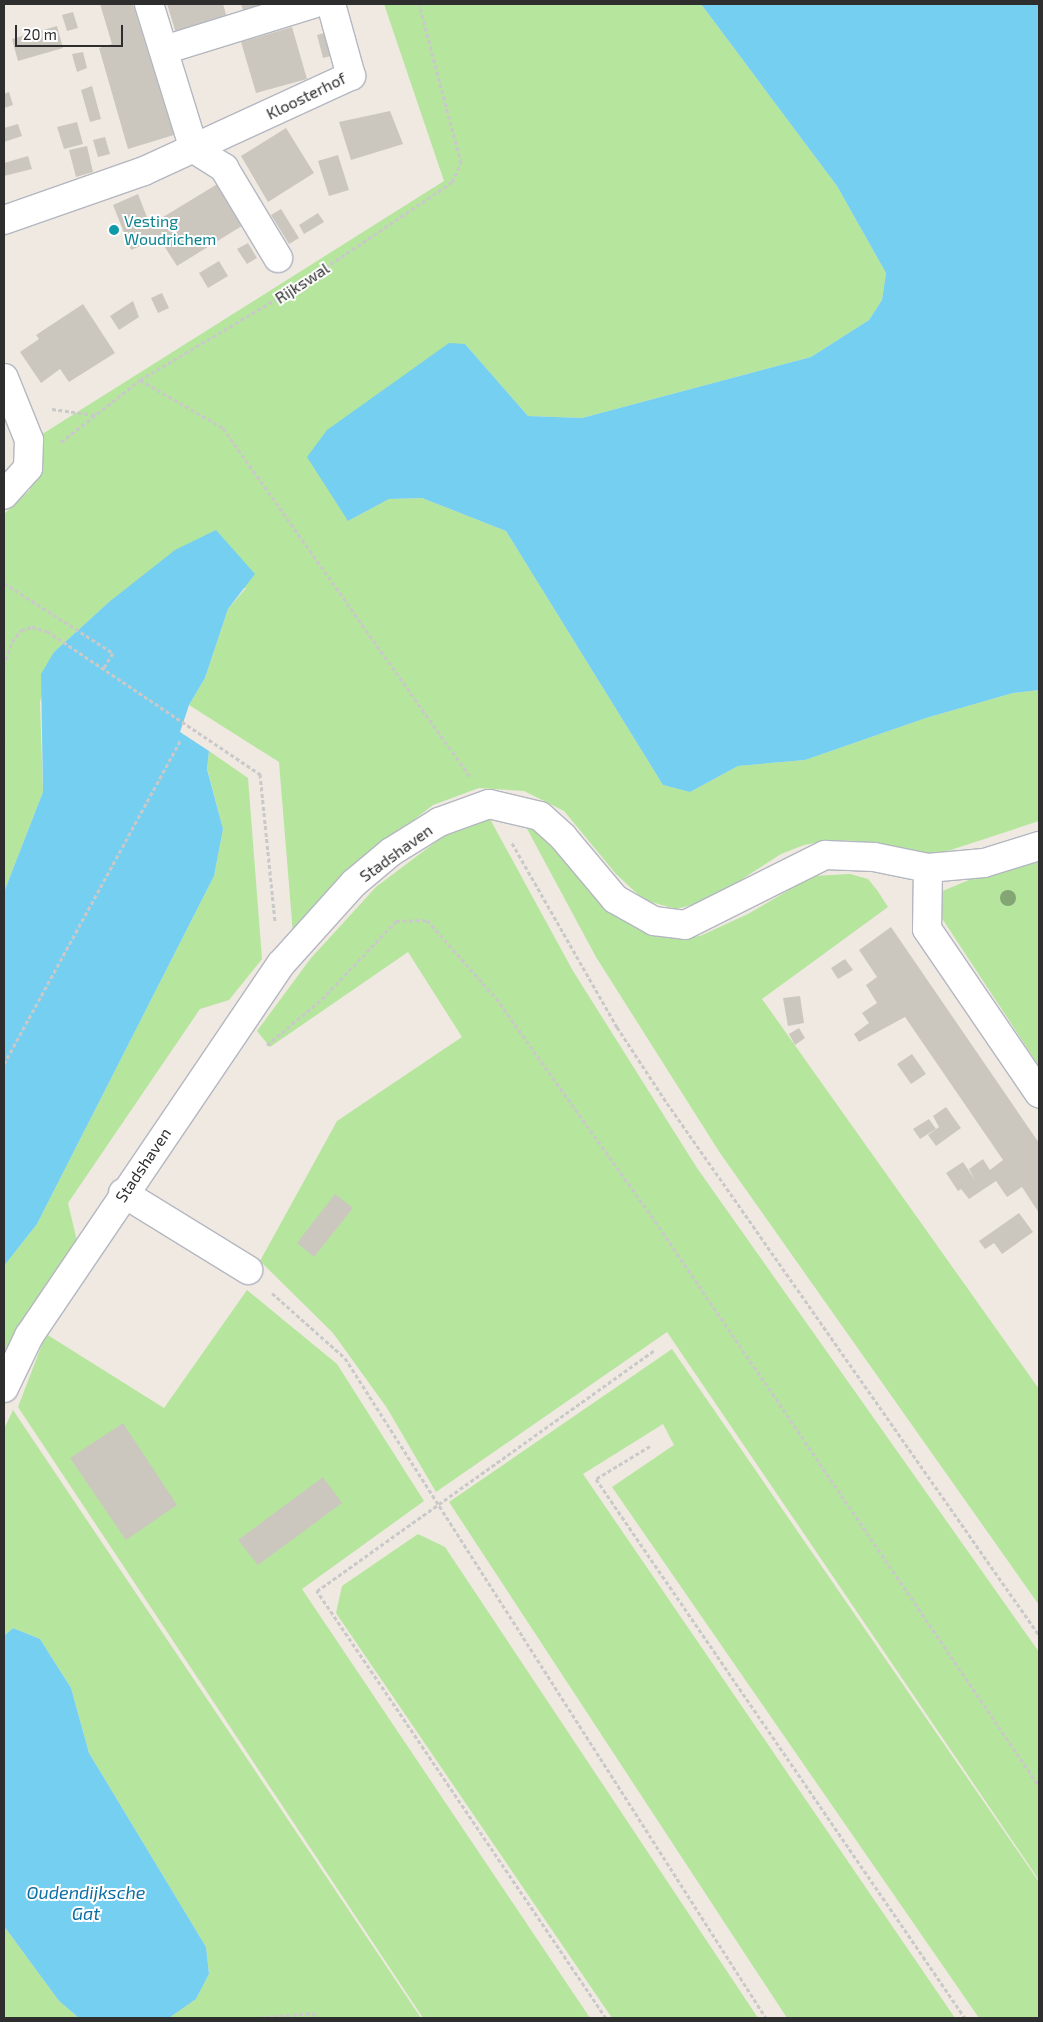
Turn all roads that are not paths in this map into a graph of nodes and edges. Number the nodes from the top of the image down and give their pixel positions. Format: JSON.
{"nodes":[{"id":1,"x":149,"y":4,"type":"edge"},
{"id":2,"x":313,"y":4,"type":"edge"},
{"id":3,"x":332,"y":4,"type":"edge"},
{"id":4,"x":164,"y":50,"type":"junction"},
{"id":5,"x":194,"y":149,"type":"junction"},
{"id":6,"x":4,"y":220,"type":"edge"},
{"id":7,"x":278,"y":258,"type":"dead end"},
{"id":8,"x":4,"y":378,"type":"edge"},
{"id":9,"x":4,"y":495,"type":"edge"},
{"id":10,"x":1039,"y":846,"type":"edge"},
{"id":11,"x":928,"y":868,"type":"junction"},
{"id":12,"x":1039,"y":1093,"type":"edge"},
{"id":13,"x":123,"y":1193,"type":"junction"},
{"id":14,"x":248,"y":1270,"type":"road end"},
{"id":15,"x":4,"y":1388,"type":"edge"}],
"edges":[{"from":1,"to":4,"type":"street"},
{"from":2,"to":4,"type":"street"},
{"from":3,"to":5,"type":"street","name":"Kloosterhof"},
{"from":4,"to":5,"type":"street"},
{"from":5,"to":6,"type":"street","name":"Kloosterhof"},
{"from":5,"to":7,"type":"street"},
{"from":8,"to":9,"type":"street"},
{"from":10,"to":11,"type":"street"},
{"from":11,"to":12,"type":"street"},
{"from":11,"to":13,"type":"street","name":"Stadshaven"},
{"from":13,"to":14,"type":"street"},
{"from":13,"to":15,"type":"street","name":"Stadshaven"}]}
